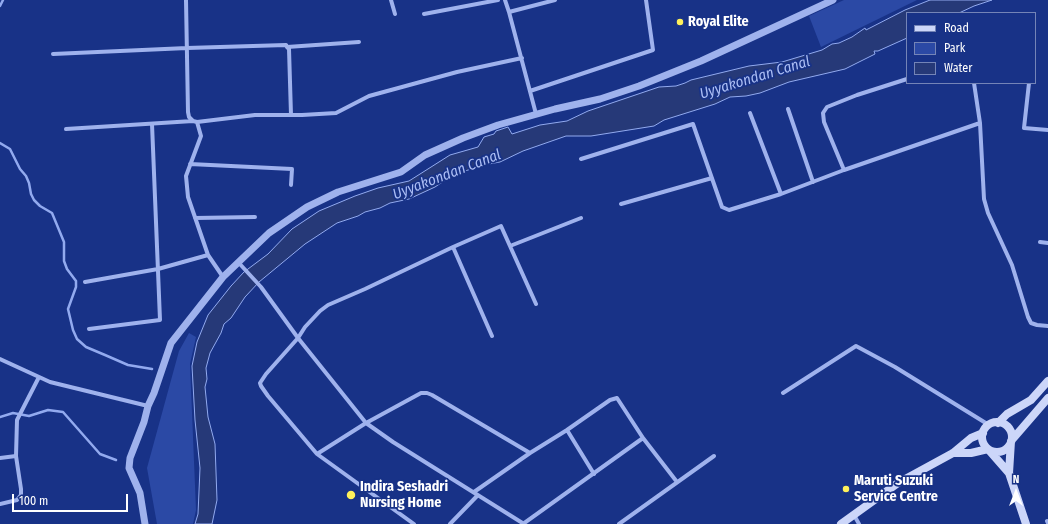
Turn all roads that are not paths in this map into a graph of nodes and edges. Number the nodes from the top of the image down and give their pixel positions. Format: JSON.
{"nodes":[{"id":1,"x":186,"y":0,"type":"edge"},
{"id":2,"x":391,"y":0,"type":"edge"},
{"id":3,"x":498,"y":0,"type":"edge"},
{"id":4,"x":505,"y":0,"type":"edge"},
{"id":5,"x":555,"y":0,"type":"edge"},
{"id":6,"x":646,"y":0,"type":"edge"},
{"id":7,"x":834,"y":0,"type":"edge"},
{"id":8,"x":510,"y":12,"type":"junction"},
{"id":9,"x":395,"y":14,"type":"dead end"},
{"id":10,"x":424,"y":14,"type":"dead end"},
{"id":11,"x":360,"y":42,"type":"dead end"},
{"id":12,"x":287,"y":47,"type":"junction"},
{"id":13,"x":187,"y":48,"type":"junction"},
{"id":14,"x":54,"y":54,"type":"dead end"},
{"id":15,"x":522,"y":58,"type":"junction"},
{"id":16,"x":906,"y":79,"type":"edge"},
{"id":17,"x":974,"y":84,"type":"edge"},
{"id":18,"x":1029,"y":84,"type":"edge"},
{"id":19,"x":530,"y":91,"type":"junction"},
{"id":20,"x":788,"y":109,"type":"dead end"},
{"id":21,"x":750,"y":113,"type":"dead end"},
{"id":22,"x":536,"y":114,"type":"junction"},
{"id":23,"x":291,"y":115,"type":"junction"},
{"id":24,"x":195,"y":122,"type":"junction"},
{"id":25,"x":980,"y":123,"type":"junction"},
{"id":26,"x":152,"y":124,"type":"junction"},
{"id":27,"x":66,"y":129,"type":"dead end"},
{"id":28,"x":1048,"y":130,"type":"edge"},
{"id":29,"x":581,"y":159,"type":"dead end"},
{"id":30,"x":190,"y":164,"type":"junction"},
{"id":31,"x":844,"y":170,"type":"junction"},
{"id":32,"x":712,"y":178,"type":"junction"},
{"id":33,"x":813,"y":182,"type":"junction"},
{"id":34,"x":291,"y":185,"type":"dead end"},
{"id":35,"x":781,"y":194,"type":"junction"},
{"id":36,"x":621,"y":204,"type":"dead end"},
{"id":37,"x":255,"y":217,"type":"dead end"},
{"id":38,"x":195,"y":218,"type":"junction"},
{"id":39,"x":580,"y":218,"type":"dead end"},
{"id":40,"x":1040,"y":242,"type":"dead end"},
{"id":41,"x":1048,"y":243,"type":"edge"},
{"id":42,"x":510,"y":246,"type":"junction"},
{"id":43,"x":453,"y":247,"type":"junction"},
{"id":44,"x":208,"y":255,"type":"junction"},
{"id":45,"x":238,"y":262,"type":"junction"},
{"id":46,"x":158,"y":269,"type":"junction"},
{"id":47,"x":223,"y":277,"type":"junction"},
{"id":48,"x":84,"y":282,"type":"dead end"},
{"id":49,"x":536,"y":304,"type":"dead end"},
{"id":50,"x":1048,"y":326,"type":"edge"},
{"id":51,"x":89,"y":329,"type":"dead end"},
{"id":52,"x":492,"y":336,"type":"dead end"},
{"id":53,"x":298,"y":338,"type":"junction"},
{"id":54,"x":0,"y":359,"type":"edge"},
{"id":55,"x":39,"y":377,"type":"junction"},
{"id":56,"x":1048,"y":381,"type":"edge"},
{"id":57,"x":783,"y":393,"type":"dead end"},
{"id":58,"x":1048,"y":398,"type":"edge"},
{"id":59,"x":148,"y":406,"type":"junction"},
{"id":60,"x":366,"y":423,"type":"junction"},
{"id":61,"x":998,"y":423,"type":"junction"},
{"id":62,"x":989,"y":425,"type":"junction"},
{"id":63,"x":567,"y":430,"type":"junction"},
{"id":64,"x":983,"y":433,"type":"junction"},
{"id":65,"x":643,"y":438,"type":"junction"},
{"id":66,"x":1011,"y":442,"type":"junction"},
{"id":67,"x":988,"y":449,"type":"junction"},
{"id":68,"x":530,"y":453,"type":"junction"},
{"id":69,"x":953,"y":453,"type":"junction"},
{"id":70,"x":317,"y":454,"type":"junction"},
{"id":71,"x":16,"y":456,"type":"junction"},
{"id":72,"x":714,"y":456,"type":"dead end"},
{"id":73,"x":0,"y":458,"type":"edge"},
{"id":74,"x":1009,"y":473,"type":"junction"},
{"id":75,"x":594,"y":474,"type":"junction"},
{"id":76,"x":677,"y":482,"type":"junction"},
{"id":77,"x":474,"y":492,"type":"junction"},
{"id":78,"x":478,"y":495,"type":"junction"},
{"id":79,"x":0,"y":504,"type":"edge"},
{"id":80,"x":854,"y":515,"type":"junction"},
{"id":81,"x":453,"y":523,"type":"edge"},
{"id":82,"x":145,"y":524,"type":"edge"},
{"id":83,"x":414,"y":524,"type":"edge"},
{"id":84,"x":523,"y":524,"type":"edge"},
{"id":85,"x":619,"y":524,"type":"edge"},
{"id":86,"x":841,"y":524,"type":"edge"},
{"id":87,"x":859,"y":524,"type":"edge"},
{"id":88,"x":1026,"y":524,"type":"edge"}],
"edges":[{"from":1,"to":13,"type":"street"},
{"from":2,"to":9,"type":"street"},
{"from":3,"to":10,"type":"street"},
{"from":4,"to":8,"type":"street"},
{"from":5,"to":8,"type":"street"},
{"from":6,"to":19,"type":"street"},
{"from":7,"to":22,"type":"street"},
{"from":8,"to":15,"type":"street"},
{"from":11,"to":12,"type":"street"},
{"from":12,"to":13,"type":"street"},
{"from":12,"to":23,"type":"street"},
{"from":13,"to":14,"type":"street"},
{"from":13,"to":24,"type":"street"},
{"from":15,"to":19,"type":"street"},
{"from":15,"to":23,"type":"street"},
{"from":16,"to":31,"type":"street"},
{"from":17,"to":25,"type":"street"},
{"from":18,"to":28,"type":"street"},
{"from":19,"to":22,"type":"street"},
{"from":20,"to":33,"type":"street"},
{"from":21,"to":35,"type":"street"},
{"from":22,"to":45,"type":"street"},
{"from":23,"to":24,"type":"street"},
{"from":24,"to":26,"type":"street"},
{"from":24,"to":30,"type":"street"},
{"from":25,"to":31,"type":"street"},
{"from":25,"to":50,"type":"street"},
{"from":26,"to":27,"type":"street"},
{"from":26,"to":46,"type":"street"},
{"from":29,"to":32,"type":"street"},
{"from":30,"to":34,"type":"street"},
{"from":30,"to":38,"type":"street"},
{"from":31,"to":33,"type":"street"},
{"from":32,"to":35,"type":"street"},
{"from":32,"to":36,"type":"street"},
{"from":33,"to":35,"type":"street"},
{"from":37,"to":38,"type":"street"},
{"from":38,"to":44,"type":"street"},
{"from":39,"to":42,"type":"street"},
{"from":40,"to":41,"type":"street"},
{"from":42,"to":43,"type":"street"},
{"from":42,"to":49,"type":"street"},
{"from":43,"to":52,"type":"street"},
{"from":43,"to":53,"type":"street"},
{"from":44,"to":46,"type":"street"},
{"from":44,"to":47,"type":"street"},
{"from":45,"to":47,"type":"street"},
{"from":45,"to":53,"type":"street"},
{"from":46,"to":48,"type":"street"},
{"from":46,"to":51,"type":"street"},
{"from":47,"to":59,"type":"street"},
{"from":53,"to":60,"type":"street"},
{"from":53,"to":70,"type":"street"},
{"from":54,"to":55,"type":"street"},
{"from":55,"to":59,"type":"street"},
{"from":55,"to":71,"type":"street"},
{"from":56,"to":61,"type":"main road"},
{"from":57,"to":62,"type":"street"},
{"from":58,"to":66,"type":"main road"},
{"from":59,"to":82,"type":"street"},
{"from":60,"to":68,"type":"street"},
{"from":60,"to":70,"type":"street"},
{"from":60,"to":77,"type":"street"},
{"from":61,"to":62,"type":"main road"},
{"from":61,"to":66,"type":"main road"},
{"from":62,"to":64,"type":"main road"},
{"from":63,"to":65,"type":"street"},
{"from":63,"to":68,"type":"street"},
{"from":63,"to":75,"type":"street"},
{"from":64,"to":67,"type":"main road"},
{"from":64,"to":69,"type":"main road"},
{"from":65,"to":75,"type":"street"},
{"from":65,"to":76,"type":"street"},
{"from":66,"to":67,"type":"main road"},
{"from":66,"to":74,"type":"main road"},
{"from":67,"to":69,"type":"main road"},
{"from":67,"to":74,"type":"main road"},
{"from":68,"to":77,"type":"street"},
{"from":69,"to":80,"type":"main road"},
{"from":70,"to":83,"type":"street"},
{"from":71,"to":73,"type":"street"},
{"from":71,"to":79,"type":"street"},
{"from":72,"to":76,"type":"street"},
{"from":74,"to":88,"type":"main road"},
{"from":75,"to":84,"type":"street"},
{"from":76,"to":85,"type":"street"},
{"from":77,"to":78,"type":"street"},
{"from":78,"to":81,"type":"street"},
{"from":78,"to":84,"type":"street"},
{"from":80,"to":86,"type":"main road"},
{"from":80,"to":87,"type":"street"}]}
